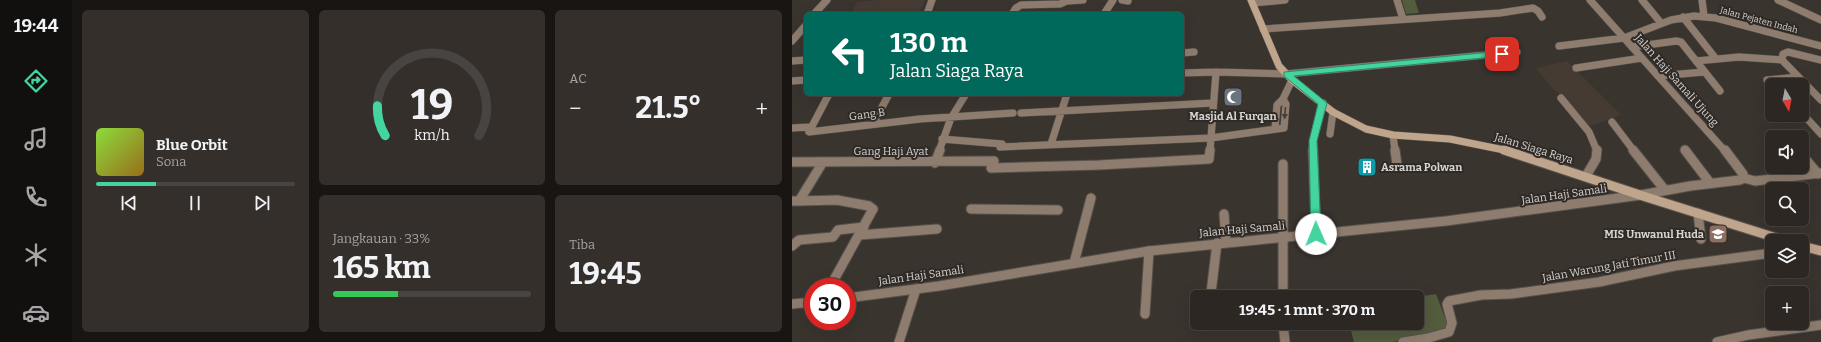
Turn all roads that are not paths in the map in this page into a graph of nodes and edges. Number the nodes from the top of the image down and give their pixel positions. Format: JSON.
{"nodes":[{"id":1,"x":827,"y":0,"type":"edge"},
{"id":2,"x":932,"y":0,"type":"edge"},
{"id":3,"x":1069,"y":0,"type":"edge"},
{"id":4,"x":1082,"y":0,"type":"edge"},
{"id":5,"x":1113,"y":0,"type":"edge"},
{"id":6,"x":1285,"y":0,"type":"edge"},
{"id":7,"x":1397,"y":0,"type":"edge"},
{"id":8,"x":1590,"y":0,"type":"edge"},
{"id":9,"x":1642,"y":0,"type":"edge"},
{"id":10,"x":1702,"y":0,"type":"edge"},
{"id":11,"x":1778,"y":0,"type":"edge"},
{"id":12,"x":1252,"y":1,"type":"edge"},
{"id":13,"x":1020,"y":3,"type":"edge"},
{"id":14,"x":816,"y":12,"type":"edge"},
{"id":15,"x":928,"y":12,"type":"edge"},
{"id":16,"x":1013,"y":12,"type":"edge"},
{"id":17,"x":1105,"y":12,"type":"edge"},
{"id":18,"x":1704,"y":16,"type":"junction"},
{"id":19,"x":1683,"y":17,"type":"junction"},
{"id":20,"x":1542,"y":18,"type":"dead end"},
{"id":21,"x":1402,"y":19,"type":"junction"},
{"id":22,"x":1821,"y":20,"type":"edge"},
{"id":23,"x":1661,"y":23,"type":"junction"},
{"id":24,"x":804,"y":26,"type":"edge"},
{"id":25,"x":804,"y":27,"type":"edge"},
{"id":26,"x":792,"y":28,"type":"edge"},
{"id":27,"x":1263,"y":29,"type":"junction"},
{"id":28,"x":1624,"y":38,"type":"junction"},
{"id":29,"x":792,"y":41,"type":"edge"},
{"id":30,"x":1821,"y":45,"type":"edge"},
{"id":31,"x":1559,"y":46,"type":"dead end"},
{"id":32,"x":1632,"y":47,"type":"junction"},
{"id":33,"x":1194,"y":52,"type":"dead end"},
{"id":34,"x":1517,"y":52,"type":"dead end"},
{"id":35,"x":1184,"y":53,"type":"edge"},
{"id":36,"x":1782,"y":57,"type":"junction"},
{"id":37,"x":1642,"y":58,"type":"junction"},
{"id":38,"x":1716,"y":59,"type":"junction"},
{"id":39,"x":804,"y":60,"type":"edge"},
{"id":40,"x":1821,"y":60,"type":"edge"},
{"id":41,"x":792,"y":61,"type":"edge"},
{"id":42,"x":1696,"y":61,"type":"junction"},
{"id":43,"x":1576,"y":68,"type":"dead end"},
{"id":44,"x":1216,"y":72,"type":"junction"},
{"id":45,"x":1704,"y":72,"type":"junction"},
{"id":46,"x":1184,"y":73,"type":"edge"},
{"id":47,"x":1658,"y":76,"type":"junction"},
{"id":48,"x":1289,"y":77,"type":"junction"},
{"id":49,"x":1798,"y":77,"type":"junction"},
{"id":50,"x":1788,"y":78,"type":"edge"},
{"id":51,"x":804,"y":80,"type":"edge"},
{"id":52,"x":792,"y":81,"type":"edge"},
{"id":53,"x":1720,"y":91,"type":"dead end"},
{"id":54,"x":828,"y":96,"type":"edge"},
{"id":55,"x":888,"y":96,"type":"edge"},
{"id":56,"x":965,"y":96,"type":"edge"},
{"id":57,"x":1066,"y":96,"type":"edge"},
{"id":58,"x":1561,"y":98,"type":"dead end"},
{"id":59,"x":1821,"y":100,"type":"edge"},
{"id":60,"x":1213,"y":103,"type":"junction"},
{"id":61,"x":1323,"y":103,"type":"junction"},
{"id":62,"x":1061,"y":111,"type":"junction"},
{"id":63,"x":1333,"y":112,"type":"junction"},
{"id":64,"x":1013,"y":113,"type":"dead end"},
{"id":65,"x":1021,"y":113,"type":"dead end"},
{"id":66,"x":951,"y":118,"type":"junction"},
{"id":67,"x":1809,"y":121,"type":"edge"},
{"id":68,"x":1612,"y":122,"type":"dead end"},
{"id":69,"x":873,"y":124,"type":"junction"},
{"id":70,"x":792,"y":128,"type":"edge"},
{"id":71,"x":810,"y":128,"type":"junction"},
{"id":72,"x":1330,"y":134,"type":"dead end"},
{"id":73,"x":1821,"y":134,"type":"edge"},
{"id":74,"x":1393,"y":135,"type":"junction"},
{"id":75,"x":1211,"y":138,"type":"junction"},
{"id":76,"x":942,"y":139,"type":"junction"},
{"id":77,"x":1051,"y":144,"type":"junction"},
{"id":78,"x":1685,"y":150,"type":"dead end"},
{"id":79,"x":792,"y":162,"type":"edge"},
{"id":80,"x":823,"y":162,"type":"junction"},
{"id":81,"x":935,"y":162,"type":"junction"},
{"id":82,"x":1809,"y":162,"type":"edge"},
{"id":83,"x":1283,"y":164,"type":"dead end"},
{"id":84,"x":1397,"y":165,"type":"dead end"},
{"id":85,"x":1820,"y":173,"type":"edge"},
{"id":86,"x":1586,"y":176,"type":"junction"},
{"id":87,"x":1744,"y":178,"type":"junction"},
{"id":88,"x":1710,"y":182,"type":"junction"},
{"id":89,"x":1664,"y":190,"type":"junction"},
{"id":90,"x":1641,"y":195,"type":"junction"},
{"id":91,"x":1091,"y":198,"type":"dead end"},
{"id":92,"x":796,"y":201,"type":"edge"},
{"id":93,"x":971,"y":209,"type":"dead end"},
{"id":94,"x":1058,"y":210,"type":"dead end"},
{"id":95,"x":1698,"y":213,"type":"junction"},
{"id":96,"x":1224,"y":214,"type":"dead end"},
{"id":97,"x":937,"y":229,"type":"dead end"},
{"id":98,"x":862,"y":232,"type":"junction"},
{"id":99,"x":1316,"y":234,"type":"junction"},
{"id":100,"x":1765,"y":234,"type":"edge"},
{"id":101,"x":1283,"y":238,"type":"junction"},
{"id":102,"x":1701,"y":239,"type":"dead end"},
{"id":103,"x":1221,"y":243,"type":"junction"},
{"id":104,"x":792,"y":246,"type":"edge"},
{"id":105,"x":1809,"y":249,"type":"edge"},
{"id":106,"x":1150,"y":251,"type":"junction"},
{"id":107,"x":1821,"y":251,"type":"edge"},
{"id":108,"x":1765,"y":254,"type":"edge"},
{"id":109,"x":1074,"y":263,"type":"junction"},
{"id":110,"x":835,"y":278,"type":"edge"},
{"id":111,"x":916,"y":289,"type":"junction"},
{"id":112,"x":1212,"y":290,"type":"edge"},
{"id":113,"x":1283,"y":290,"type":"edge"},
{"id":114,"x":856,"y":297,"type":"edge"},
{"id":115,"x":804,"y":303,"type":"edge"},
{"id":116,"x":792,"y":304,"type":"edge"},
{"id":117,"x":1145,"y":314,"type":"dead end"},
{"id":118,"x":1821,"y":325,"type":"edge"},
{"id":119,"x":1284,"y":330,"type":"edge"},
{"id":120,"x":1428,"y":340,"type":"edge"},
{"id":121,"x":899,"y":342,"type":"edge"},
{"id":122,"x":1285,"y":342,"type":"edge"},
{"id":123,"x":1403,"y":342,"type":"edge"},
{"id":124,"x":1717,"y":342,"type":"edge"}],
"edges":[{"from":1,"to":14,"type":"street"},
{"from":2,"to":15,"type":"street"},
{"from":3,"to":4,"type":"street"},
{"from":3,"to":13,"type":"street"},
{"from":5,"to":17,"type":"street"},
{"from":6,"to":12,"type":"street"},
{"from":7,"to":21,"type":"street"},
{"from":8,"to":28,"type":"street","name":"Jalan Haji Samali Ujung"},
{"from":9,"to":23,"type":"street"},
{"from":10,"to":18,"type":"street"},
{"from":11,"to":22,"type":"street"},
{"from":12,"to":27,"type":"main road","name":"Jalan Siaga Raya"},
{"from":13,"to":16,"type":"street"},
{"from":18,"to":19,"type":"street","name":"Jalan Pejaten Indah"},
{"from":18,"to":30,"type":"street","name":"Jalan Pejaten Indah"},
{"from":19,"to":23,"type":"street","name":"Jalan Pejaten Indah"},
{"from":19,"to":38,"type":"street"},
{"from":20,"to":21,"type":"street"},
{"from":21,"to":27,"type":"street"},
{"from":23,"to":28,"type":"street","name":"Jalan Pejaten Indah"},
{"from":24,"to":26,"type":"street"},
{"from":25,"to":29,"type":"street"},
{"from":27,"to":48,"type":"main road","name":"Jalan Siaga Raya"},
{"from":28,"to":31,"type":"street","name":"Jalan Pejaten Indah"},
{"from":28,"to":32,"type":"street","name":"Jalan Haji Samali Ujung"},
{"from":32,"to":37,"type":"street","name":"Jalan Haji Samali Ujung"},
{"from":32,"to":42,"type":"street"},
{"from":33,"to":35,"type":"street"},
{"from":34,"to":48,"type":"street"},
{"from":36,"to":38,"type":"street"},
{"from":36,"to":40,"type":"street"},
{"from":36,"to":49,"type":"street"},
{"from":37,"to":43,"type":"street"},
{"from":37,"to":47,"type":"street","name":"Jalan Haji Samali Ujung"},
{"from":38,"to":42,"type":"street"},
{"from":39,"to":41,"type":"street"},
{"from":42,"to":45,"type":"street"},
{"from":44,"to":46,"type":"street"},
{"from":44,"to":48,"type":"street"},
{"from":44,"to":60,"type":"street"},
{"from":45,"to":47,"type":"street"},
{"from":45,"to":53,"type":"street"},
{"from":47,"to":87,"type":"street","name":"Jalan Haji Samali Ujung"},
{"from":48,"to":61,"type":"main road","name":"Jalan Siaga Raya"},
{"from":48,"to":75,"type":"street"},
{"from":49,"to":50,"type":"street"},
{"from":49,"to":59,"type":"street"},
{"from":51,"to":52,"type":"street"},
{"from":54,"to":71,"type":"street"},
{"from":55,"to":69,"type":"street"},
{"from":56,"to":66,"type":"street","name":"Gang Haji Ayat"},
{"from":57,"to":62,"type":"street"},
{"from":58,"to":86,"type":"street"},
{"from":60,"to":62,"type":"street"},
{"from":60,"to":75,"type":"street"},
{"from":61,"to":63,"type":"main road","name":"Jalan Siaga Raya"},
{"from":61,"to":99,"type":"street"},
{"from":62,"to":65,"type":"street"},
{"from":62,"to":77,"type":"street"},
{"from":63,"to":72,"type":"street"},
{"from":63,"to":74,"type":"main road","name":"Jalan Siaga Raya"},
{"from":64,"to":66,"type":"street","name":"Gang B"},
{"from":66,"to":69,"type":"street","name":"Gang B"},
{"from":66,"to":76,"type":"street","name":"Gang Haji Ayat"},
{"from":67,"to":73,"type":"street"},
{"from":68,"to":89,"type":"street"},
{"from":69,"to":71,"type":"street","name":"Gang B"},
{"from":70,"to":71,"type":"street","name":"Gang B"},
{"from":74,"to":84,"type":"street"},
{"from":74,"to":86,"type":"main road","name":"Jalan Siaga Raya"},
{"from":75,"to":77,"type":"street"},
{"from":75,"to":81,"type":"street"},
{"from":76,"to":77,"type":"street"},
{"from":76,"to":81,"type":"street","name":"Gang Haji Ayat"},
{"from":78,"to":88,"type":"street"},
{"from":79,"to":80,"type":"street","name":"Gang Haji Ayat"},
{"from":80,"to":81,"type":"street","name":"Gang Haji Ayat"},
{"from":80,"to":92,"type":"street"},
{"from":82,"to":85,"type":"street"},
{"from":83,"to":101,"type":"street"},
{"from":85,"to":87,"type":"street","name":"Jalan Haji Samali"},
{"from":86,"to":90,"type":"main road","name":"Jalan Siaga Raya"},
{"from":87,"to":88,"type":"street","name":"Jalan Haji Samali"},
{"from":88,"to":89,"type":"street","name":"Jalan Haji Samali"},
{"from":89,"to":90,"type":"street","name":"Jalan Haji Samali"},
{"from":90,"to":95,"type":"main road","name":"Jalan Siaga Raya"},
{"from":90,"to":99,"type":"street","name":"Jalan Haji Samali"},
{"from":91,"to":109,"type":"street"},
{"from":92,"to":98,"type":"street"},
{"from":93,"to":94,"type":"street"},
{"from":95,"to":100,"type":"main road","name":"Jalan Siaga Raya"},
{"from":95,"to":102,"type":"street"},
{"from":96,"to":103,"type":"street"},
{"from":97,"to":98,"type":"street"},
{"from":98,"to":104,"type":"street"},
{"from":98,"to":110,"type":"street"},
{"from":99,"to":101,"type":"street","name":"Jalan Haji Samali"},
{"from":101,"to":103,"type":"street","name":"Jalan Haji Samali"},
{"from":101,"to":113,"type":"street"},
{"from":103,"to":106,"type":"street","name":"Jalan Haji Samali"},
{"from":103,"to":112,"type":"street"},
{"from":105,"to":107,"type":"main road"},
{"from":106,"to":109,"type":"street","name":"Jalan Haji Samali"},
{"from":106,"to":117,"type":"street"},
{"from":108,"to":120,"type":"street","name":"Jalan Warung Jati Timur III"},
{"from":109,"to":111,"type":"street","name":"Jalan Haji Samali"},
{"from":111,"to":114,"type":"street","name":"Jalan Haji Samali"},
{"from":111,"to":121,"type":"street"},
{"from":115,"to":116,"type":"street"},
{"from":118,"to":124,"type":"street"},
{"from":119,"to":122,"type":"street"},
{"from":120,"to":123,"type":"street"}]}
